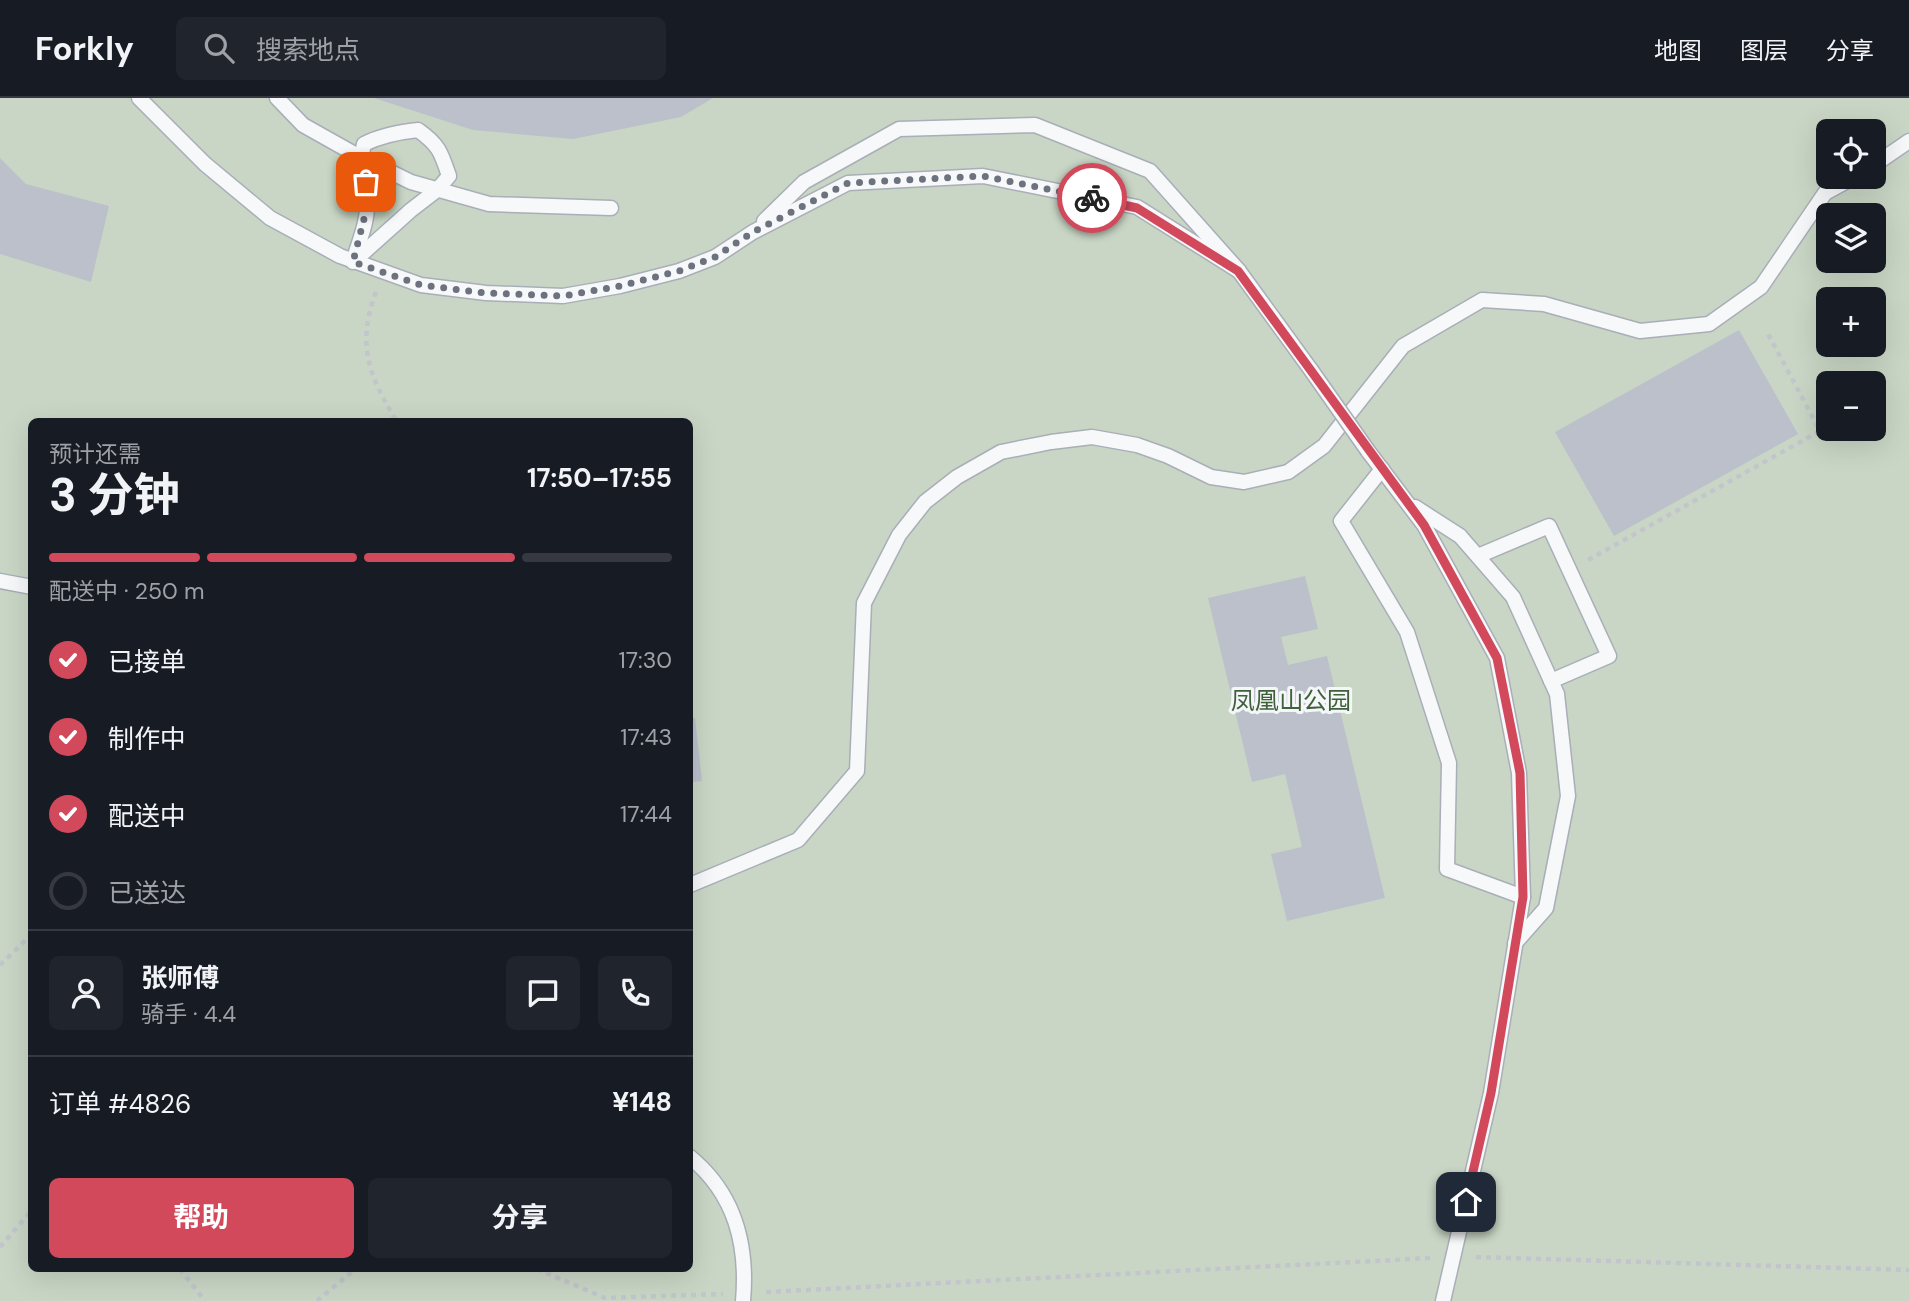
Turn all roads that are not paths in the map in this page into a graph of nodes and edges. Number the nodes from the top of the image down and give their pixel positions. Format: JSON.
{"nodes":[{"id":1,"x":139,"y":98,"type":"edge"},
{"id":2,"x":277,"y":98,"type":"edge"},
{"id":3,"x":150,"y":104,"type":"edge"},
{"id":4,"x":1909,"y":141,"type":"edge"},
{"id":5,"x":360,"y":157,"type":"junction"},
{"id":6,"x":1886,"y":157,"type":"edge"},
{"id":7,"x":1832,"y":189,"type":"edge"},
{"id":8,"x":437,"y":190,"type":"junction"},
{"id":9,"x":611,"y":208,"type":"dead end"},
{"id":10,"x":753,"y":232,"type":"junction"},
{"id":11,"x":353,"y":262,"type":"junction"},
{"id":12,"x":1238,"y":271,"type":"junction"},
{"id":13,"x":1382,"y":469,"type":"junction"},
{"id":14,"x":1408,"y":502,"type":"junction"},
{"id":15,"x":1478,"y":556,"type":"junction"},
{"id":16,"x":0,"y":581,"type":"edge"},
{"id":17,"x":28,"y":586,"type":"edge"},
{"id":18,"x":1551,"y":681,"type":"junction"},
{"id":19,"x":693,"y":884,"type":"edge"},
{"id":20,"x":1523,"y":897,"type":"junction"},
{"id":21,"x":1515,"y":943,"type":"junction"},
{"id":22,"x":693,"y":1160,"type":"edge"},
{"id":23,"x":744,"y":1297,"type":"edge"},
{"id":24,"x":1443,"y":1301,"type":"edge"}],
"edges":[{"from":1,"to":3,"type":"lane"},
{"from":2,"to":5,"type":"lane"},
{"from":3,"to":11,"type":"lane"},
{"from":4,"to":6,"type":"lane"},
{"from":5,"to":8,"type":"lane"},
{"from":5,"to":8,"type":"lane"},
{"from":5,"to":11,"type":"lane"},
{"from":7,"to":19,"type":"lane"},
{"from":8,"to":9,"type":"lane"},
{"from":8,"to":11,"type":"lane"},
{"from":10,"to":11,"type":"lane"},
{"from":10,"to":12,"type":"lane"},
{"from":10,"to":12,"type":"lane"},
{"from":12,"to":13,"type":"lane","bridge":true},
{"from":13,"to":14,"type":"lane"},
{"from":13,"to":20,"type":"lane"},
{"from":14,"to":15,"type":"lane"},
{"from":14,"to":20,"type":"lane"},
{"from":15,"to":18,"type":"lane"},
{"from":15,"to":18,"type":"lane"},
{"from":16,"to":17,"type":"lane"},
{"from":18,"to":21,"type":"lane"},
{"from":20,"to":21,"type":"lane"},
{"from":21,"to":24,"type":"lane"},
{"from":22,"to":23,"type":"lane"}]}
